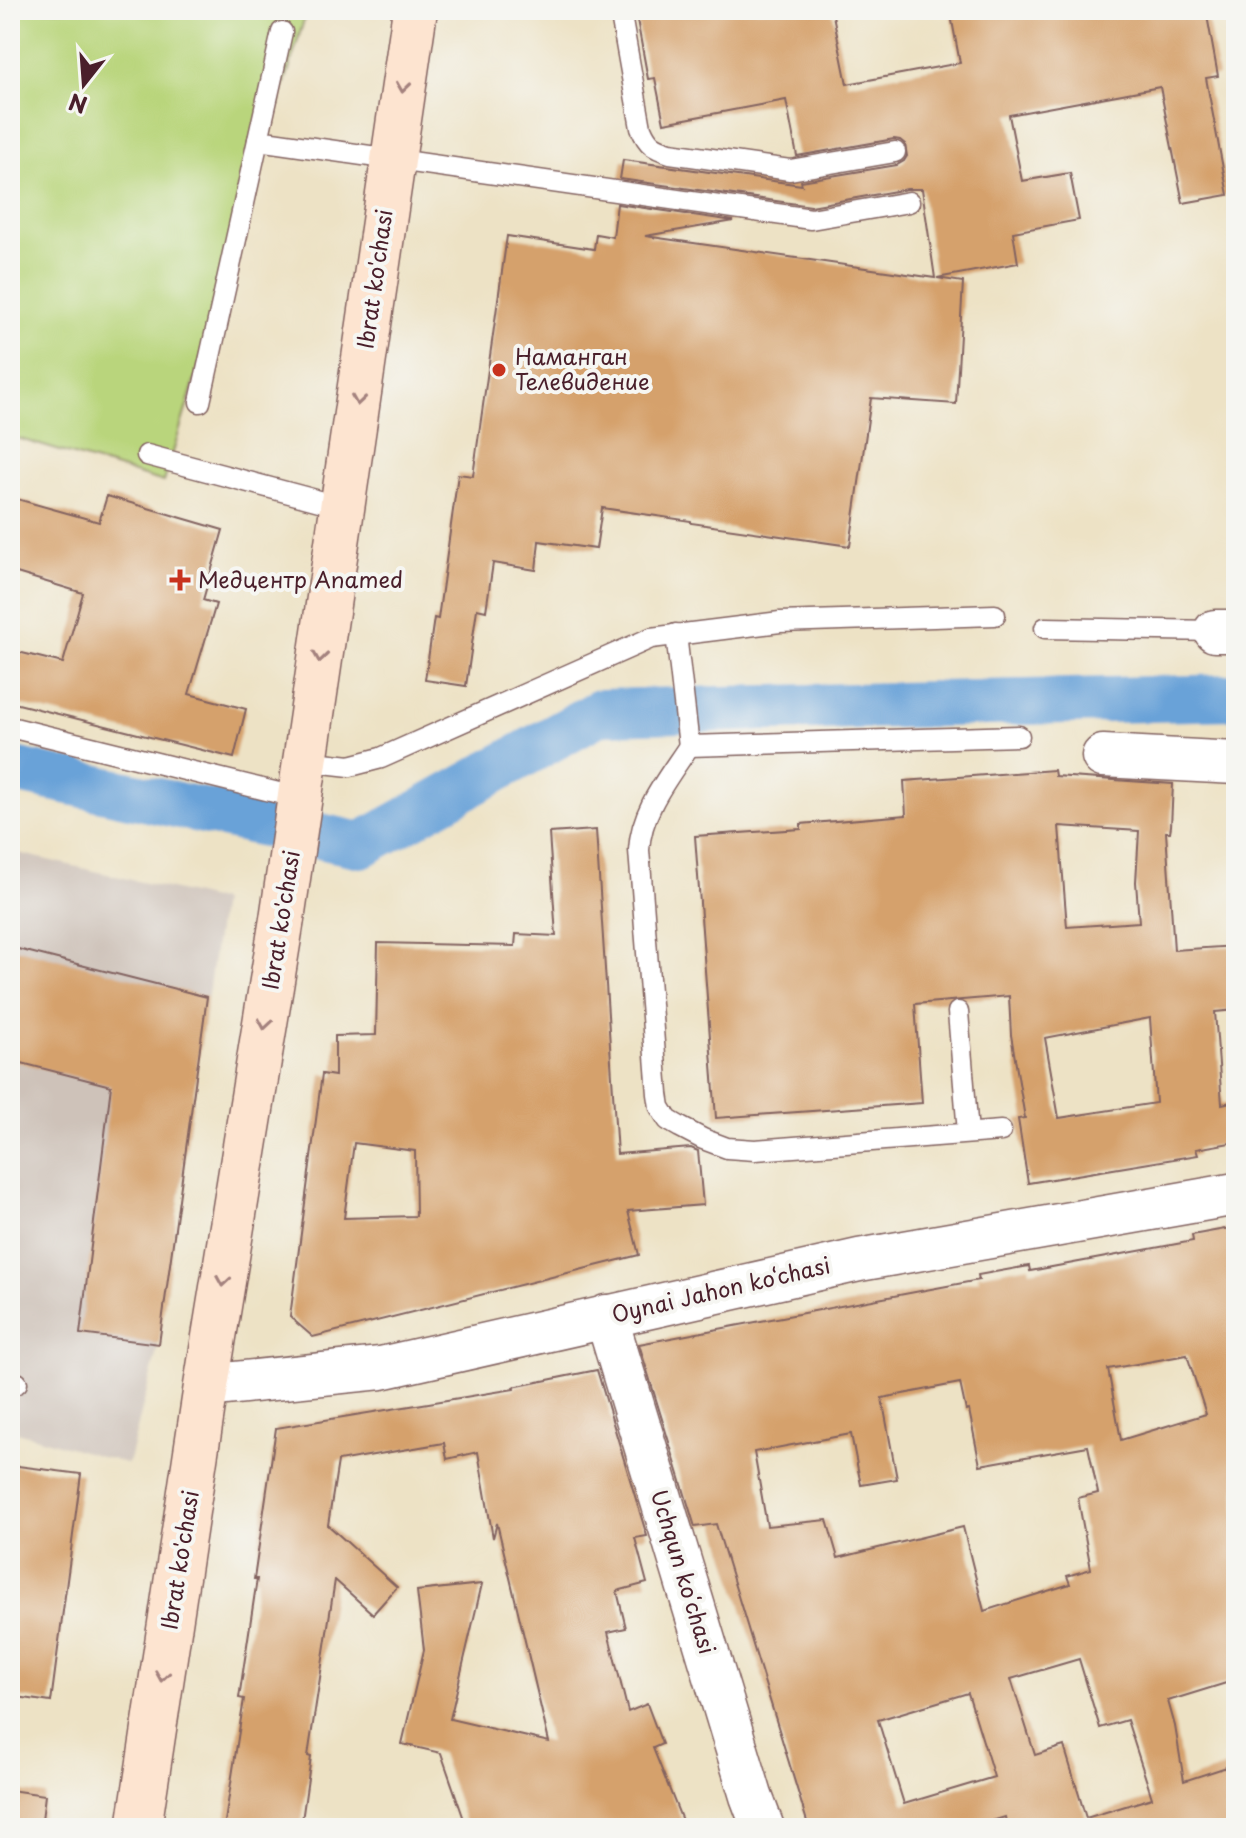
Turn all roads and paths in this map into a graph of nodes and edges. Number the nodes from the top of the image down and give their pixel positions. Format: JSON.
{"nodes":[{"id":1,"x":415,"y":10,"type":"edge"},
{"id":2,"x":620,"y":10,"type":"edge"},
{"id":3,"x":282,"y":32,"type":"dead end"},
{"id":4,"x":258,"y":140,"type":"junction"},
{"id":5,"x":895,"y":152,"type":"dead end"},
{"id":6,"x":393,"y":159,"type":"junction"},
{"id":7,"x":909,"y":202,"type":"dead end"},
{"id":8,"x":200,"y":402,"type":"dead end"},
{"id":9,"x":147,"y":455,"type":"dead end"},
{"id":10,"x":342,"y":507,"type":"junction"},
{"id":11,"x":995,"y":615,"type":"dead end"},
{"id":12,"x":1045,"y":628,"type":"dead end"},
{"id":13,"x":1226,"y":631,"type":"edge"},
{"id":14,"x":677,"y":644,"type":"junction"},
{"id":15,"x":10,"y":727,"type":"edge"},
{"id":16,"x":1019,"y":736,"type":"dead end"},
{"id":17,"x":688,"y":738,"type":"junction"},
{"id":18,"x":1103,"y":756,"type":"dead end"},
{"id":19,"x":1236,"y":763,"type":"edge"},
{"id":20,"x":300,"y":790,"type":"junction"},
{"id":21,"x":958,"y":1012,"type":"dead end"},
{"id":22,"x":1001,"y":1131,"type":"dead end"},
{"id":23,"x":968,"y":1133,"type":"junction"},
{"id":24,"x":1236,"y":1194,"type":"edge"},
{"id":25,"x":606,"y":1316,"type":"junction"},
{"id":26,"x":206,"y":1386,"type":"junction"},
{"id":27,"x":139,"y":1828,"type":"edge"},
{"id":28,"x":763,"y":1828,"type":"edge"}],
"edges":[{"from":1,"to":6,"type":"main road","name":"Ibrat ko'chasi","one_way":true},
{"from":2,"to":5,"type":"lane"},
{"from":3,"to":4,"type":"lane"},
{"from":4,"to":6,"type":"lane"},
{"from":4,"to":8,"type":"lane"},
{"from":6,"to":7,"type":"lane"},
{"from":6,"to":10,"type":"main road","name":"Ibrat ko'chasi","one_way":true},
{"from":9,"to":10,"type":"lane"},
{"from":10,"to":20,"type":"main road","name":"Ibrat ko'chasi","one_way":true},
{"from":11,"to":14,"type":"lane"},
{"from":12,"to":13,"type":"lane"},
{"from":14,"to":17,"type":"lane"},
{"from":14,"to":20,"type":"lane"},
{"from":15,"to":20,"type":"lane"},
{"from":16,"to":17,"type":"lane"},
{"from":17,"to":23,"type":"lane"},
{"from":18,"to":19,"type":"street"},
{"from":20,"to":26,"type":"main road","name":"Ibrat ko'chasi","one_way":true},
{"from":21,"to":23,"type":"lane"},
{"from":22,"to":23,"type":"lane"},
{"from":24,"to":25,"type":"street","name":"Oynai Jahon ko‘chasi"},
{"from":25,"to":26,"type":"street","name":"Oynai Jahon ko‘chasi"},
{"from":25,"to":28,"type":"street","name":"Uchqun koʻchasi"},
{"from":26,"to":27,"type":"main road","name":"Ibrat ko'chasi","one_way":true}]}
